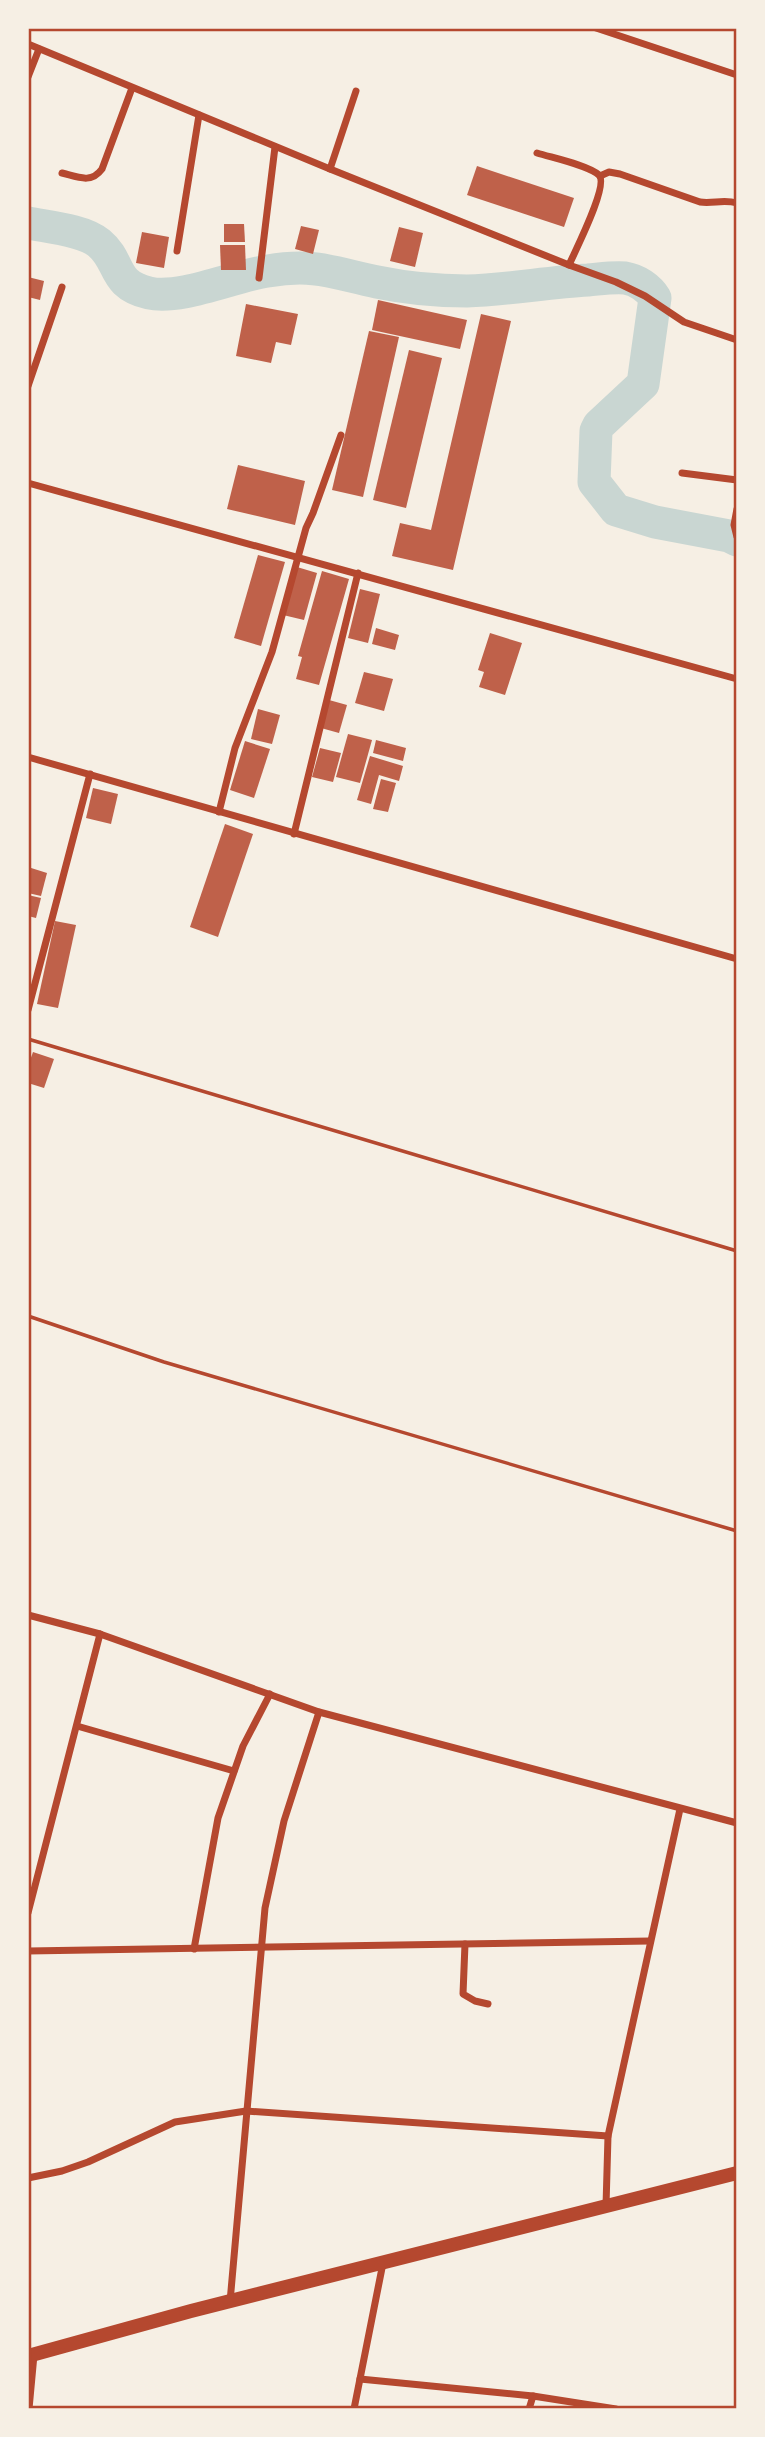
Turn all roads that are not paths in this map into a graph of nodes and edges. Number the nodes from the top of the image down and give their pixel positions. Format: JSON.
{"nodes":[{"id":1,"x":596,"y":28,"type":"edge"},
{"id":2,"x":28,"y":44,"type":"edge"},
{"id":3,"x":39,"y":49,"type":"junction"},
{"id":4,"x":737,"y":75,"type":"edge"},
{"id":5,"x":28,"y":78,"type":"edge"},
{"id":6,"x":132,"y":88,"type":"junction"},
{"id":7,"x":356,"y":90,"type":"dead end"},
{"id":8,"x":199,"y":115,"type":"junction"},
{"id":9,"x":275,"y":147,"type":"junction"},
{"id":10,"x":537,"y":153,"type":"dead end"},
{"id":11,"x":330,"y":169,"type":"junction"},
{"id":12,"x":62,"y":173,"type":"dead end"},
{"id":13,"x":600,"y":176,"type":"junction"},
{"id":14,"x":737,"y":203,"type":"edge"},
{"id":15,"x":177,"y":251,"type":"dead end"},
{"id":16,"x":569,"y":265,"type":"junction"},
{"id":17,"x":259,"y":278,"type":"dead end"},
{"id":18,"x":62,"y":287,"type":"dead end"},
{"id":19,"x":737,"y":340,"type":"edge"},
{"id":20,"x":28,"y":386,"type":"edge"},
{"id":21,"x":341,"y":435,"type":"dead end"},
{"id":22,"x":682,"y":473,"type":"dead end"},
{"id":23,"x":737,"y":480,"type":"edge"},
{"id":24,"x":28,"y":483,"type":"edge"},
{"id":25,"x":737,"y":509,"type":"edge"},
{"id":26,"x":737,"y":537,"type":"edge"},
{"id":27,"x":296,"y":557,"type":"junction"},
{"id":28,"x":358,"y":573,"type":"junction"},
{"id":29,"x":735,"y":679,"type":"edge"},
{"id":30,"x":28,"y":757,"type":"edge"},
{"id":31,"x":90,"y":775,"type":"junction"},
{"id":32,"x":219,"y":812,"type":"junction"},
{"id":33,"x":294,"y":834,"type":"junction"},
{"id":34,"x":737,"y":959,"type":"edge"},
{"id":35,"x":28,"y":1010,"type":"edge"},
{"id":36,"x":28,"y":1615,"type":"edge"},
{"id":37,"x":100,"y":1634,"type":"junction"},
{"id":38,"x":270,"y":1694,"type":"junction"},
{"id":39,"x":319,"y":1712,"type":"junction"},
{"id":40,"x":77,"y":1726,"type":"junction"},
{"id":41,"x":234,"y":1772,"type":"junction"},
{"id":42,"x":680,"y":1809,"type":"junction"},
{"id":43,"x":737,"y":1823,"type":"edge"},
{"id":44,"x":28,"y":1913,"type":"edge"},
{"id":45,"x":650,"y":1941,"type":"junction"},
{"id":46,"x":464,"y":1944,"type":"junction"},
{"id":47,"x":260,"y":1948,"type":"junction"},
{"id":48,"x":194,"y":1949,"type":"junction"},
{"id":49,"x":28,"y":1951,"type":"edge"},
{"id":50,"x":488,"y":2004,"type":"dead end"},
{"id":51,"x":246,"y":2110,"type":"junction"},
{"id":52,"x":608,"y":2136,"type":"junction"},
{"id":53,"x":737,"y":2173,"type":"edge"},
{"id":54,"x":28,"y":2178,"type":"edge"},
{"id":55,"x":606,"y":2207,"type":"junction"},
{"id":56,"x":383,"y":2263,"type":"junction"},
{"id":57,"x":230,"y":2302,"type":"junction"},
{"id":58,"x":31,"y":2355,"type":"edge"},
{"id":59,"x":360,"y":2379,"type":"junction"},
{"id":60,"x":533,"y":2396,"type":"junction"},
{"id":61,"x":29,"y":2409,"type":"edge"},
{"id":62,"x":354,"y":2409,"type":"edge"},
{"id":63,"x":529,"y":2409,"type":"edge"},
{"id":64,"x":616,"y":2409,"type":"edge"}],
"edges":[{"from":1,"to":4,"type":"street"},
{"from":2,"to":3,"type":"street"},
{"from":3,"to":5,"type":"street"},
{"from":3,"to":6,"type":"street"},
{"from":6,"to":8,"type":"street"},
{"from":6,"to":12,"type":"street"},
{"from":7,"to":11,"type":"street"},
{"from":8,"to":9,"type":"street"},
{"from":8,"to":15,"type":"street"},
{"from":9,"to":11,"type":"street"},
{"from":9,"to":17,"type":"street"},
{"from":10,"to":13,"type":"street"},
{"from":11,"to":16,"type":"street"},
{"from":13,"to":14,"type":"street"},
{"from":13,"to":16,"type":"street"},
{"from":16,"to":19,"type":"street"},
{"from":18,"to":20,"type":"street"},
{"from":21,"to":27,"type":"street"},
{"from":22,"to":23,"type":"street"},
{"from":24,"to":27,"type":"street"},
{"from":25,"to":26,"type":"street"},
{"from":27,"to":28,"type":"street"},
{"from":27,"to":32,"type":"street"},
{"from":28,"to":29,"type":"street"},
{"from":28,"to":33,"type":"street"},
{"from":30,"to":31,"type":"street"},
{"from":31,"to":32,"type":"street"},
{"from":31,"to":35,"type":"street"},
{"from":32,"to":33,"type":"street"},
{"from":33,"to":34,"type":"street"},
{"from":36,"to":37,"type":"street"},
{"from":37,"to":38,"type":"street"},
{"from":37,"to":40,"type":"street"},
{"from":38,"to":39,"type":"street"},
{"from":38,"to":41,"type":"street"},
{"from":39,"to":42,"type":"street"},
{"from":39,"to":47,"type":"street"},
{"from":40,"to":41,"type":"street"},
{"from":40,"to":44,"type":"street"},
{"from":41,"to":48,"type":"street"},
{"from":42,"to":43,"type":"street"},
{"from":42,"to":45,"type":"street"},
{"from":45,"to":46,"type":"street"},
{"from":45,"to":52,"type":"street"},
{"from":46,"to":47,"type":"street"},
{"from":46,"to":50,"type":"street"},
{"from":47,"to":48,"type":"street"},
{"from":47,"to":51,"type":"street"},
{"from":48,"to":49,"type":"street"},
{"from":51,"to":52,"type":"street"},
{"from":51,"to":54,"type":"street"},
{"from":51,"to":57,"type":"street"},
{"from":52,"to":55,"type":"street"},
{"from":53,"to":55,"type":"main road"},
{"from":55,"to":56,"type":"main road"},
{"from":56,"to":57,"type":"main road"},
{"from":56,"to":59,"type":"street"},
{"from":57,"to":58,"type":"main road"},
{"from":58,"to":61,"type":"street"},
{"from":59,"to":60,"type":"street"},
{"from":59,"to":62,"type":"street"},
{"from":60,"to":63,"type":"street"},
{"from":60,"to":64,"type":"street"}]}
